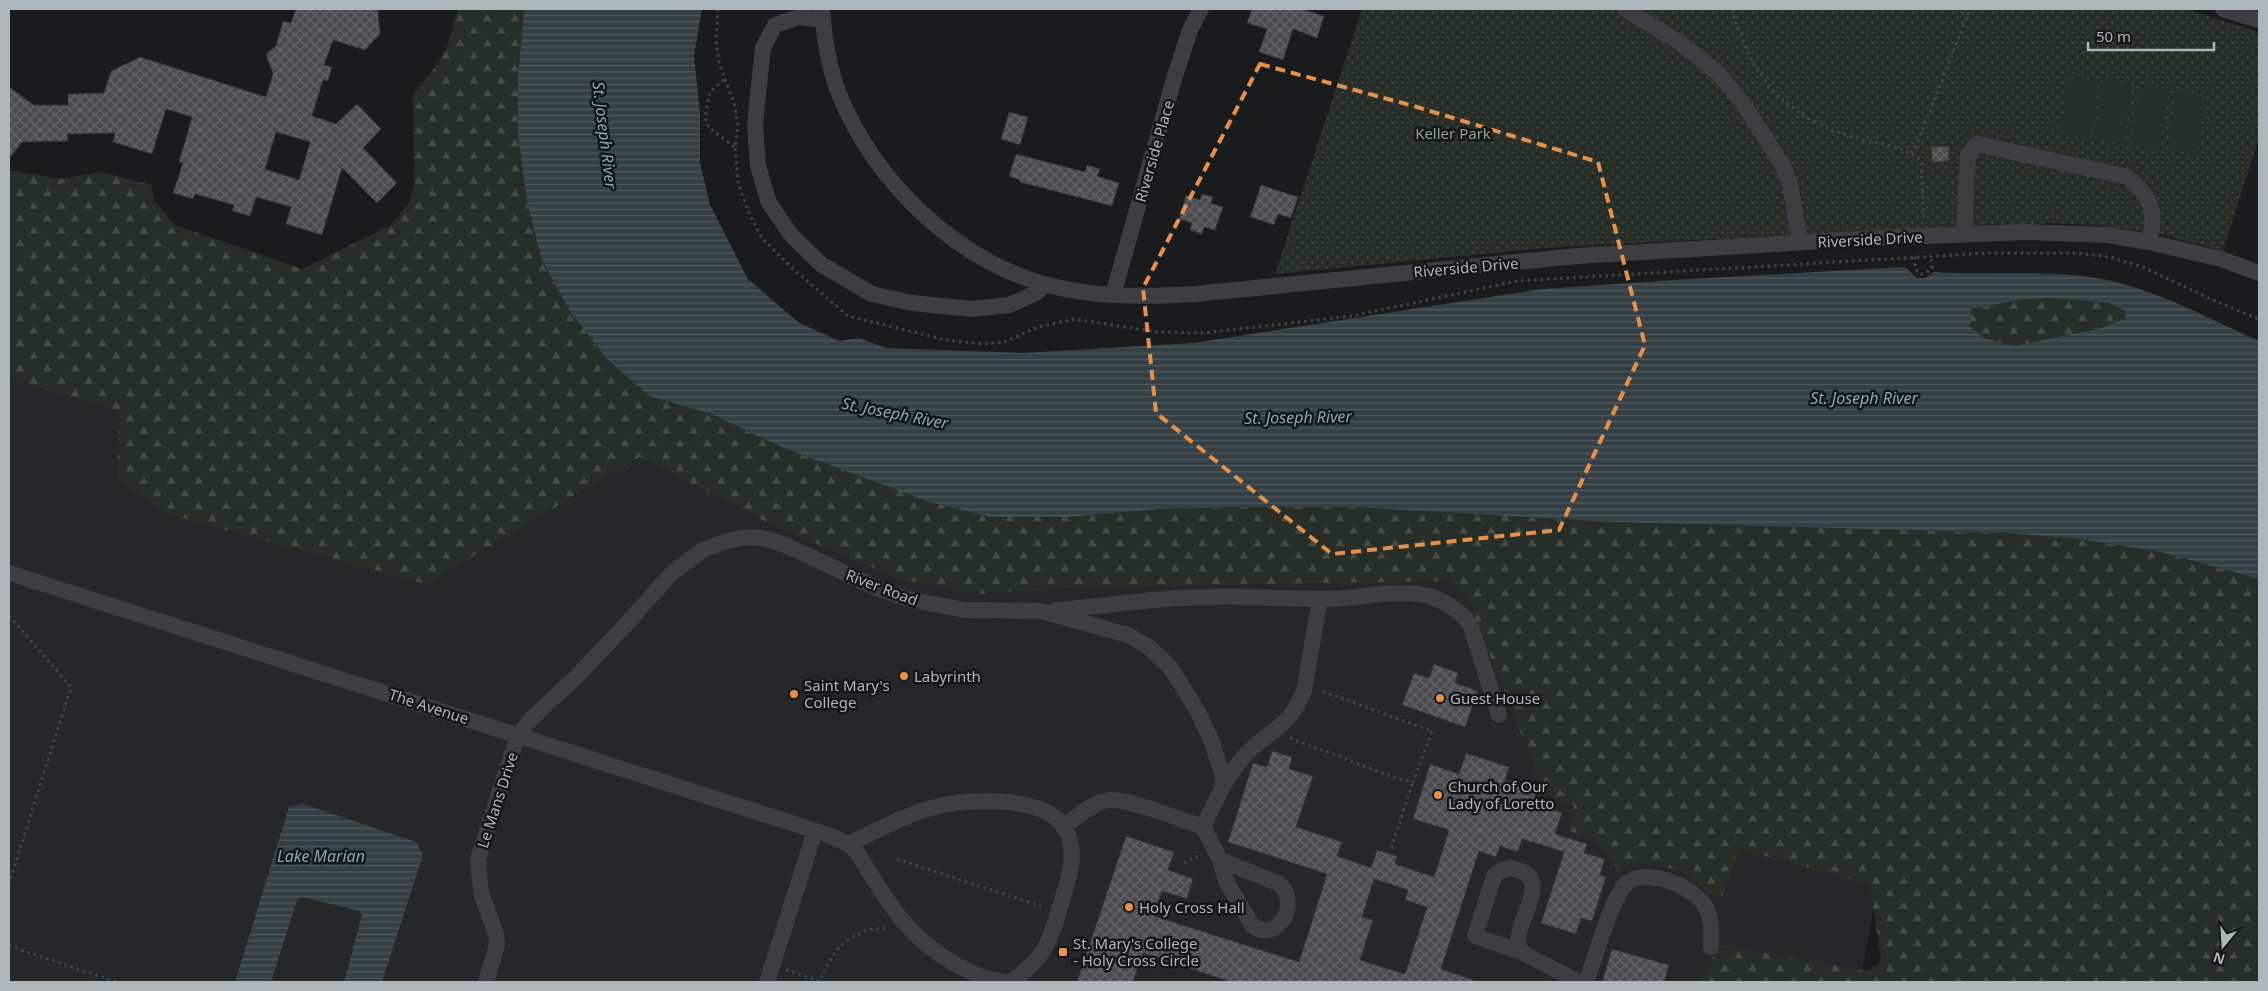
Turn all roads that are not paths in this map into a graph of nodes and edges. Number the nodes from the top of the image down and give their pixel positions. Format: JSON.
{"nodes":[{"id":1,"x":1202,"y":9,"type":"edge"},
{"id":2,"x":1626,"y":9,"type":"edge"},
{"id":3,"x":2223,"y":9,"type":"edge"},
{"id":4,"x":823,"y":14,"type":"edge"},
{"id":5,"x":2259,"y":20,"type":"edge"},
{"id":6,"x":1964,"y":234,"type":"junction"},
{"id":7,"x":1800,"y":242,"type":"junction"},
{"id":8,"x":2150,"y":242,"type":"junction"},
{"id":9,"x":2259,"y":273,"type":"edge"},
{"id":10,"x":1045,"y":284,"type":"junction"},
{"id":11,"x":1112,"y":295,"type":"junction"},
{"id":12,"x":9,"y":573,"type":"edge"},
{"id":13,"x":1320,"y":598,"type":"junction"},
{"id":14,"x":1041,"y":611,"type":"junction"},
{"id":15,"x":1499,"y":715,"type":"dead end"},
{"id":16,"x":518,"y":735,"type":"junction"},
{"id":17,"x":1223,"y":786,"type":"junction"},
{"id":18,"x":1062,"y":827,"type":"junction"},
{"id":19,"x":1203,"y":827,"type":"junction"},
{"id":20,"x":815,"y":831,"type":"junction"},
{"id":21,"x":848,"y":844,"type":"junction"},
{"id":22,"x":1220,"y":860,"type":"junction"},
{"id":23,"x":1711,"y":947,"type":"dead end"},
{"id":24,"x":1521,"y":952,"type":"junction"},
{"id":25,"x":774,"y":979,"type":"edge"},
{"id":26,"x":486,"y":982,"type":"edge"},
{"id":27,"x":1003,"y":982,"type":"edge"},
{"id":28,"x":1011,"y":982,"type":"edge"},
{"id":29,"x":1579,"y":982,"type":"edge"},
{"id":30,"x":1586,"y":982,"type":"edge"}],
"edges":[{"from":1,"to":11,"type":"street","name":"Riverside Place"},
{"from":2,"to":7,"type":"street"},
{"from":3,"to":5,"type":"street"},
{"from":4,"to":10,"type":"street","name":"Riverside Drive"},
{"from":4,"to":10,"type":"street"},
{"from":6,"to":7,"type":"street","name":"Riverside Drive"},
{"from":6,"to":8,"type":"street","name":"Riverside Drive"},
{"from":6,"to":8,"type":"street"},
{"from":7,"to":11,"type":"street","name":"Riverside Drive"},
{"from":8,"to":9,"type":"street","name":"Riverside Drive"},
{"from":10,"to":11,"type":"street","name":"Riverside Drive"},
{"from":12,"to":16,"type":"street","name":"The Avenue"},
{"from":13,"to":14,"type":"street"},
{"from":13,"to":15,"type":"street"},
{"from":13,"to":17,"type":"street"},
{"from":14,"to":16,"type":"street","name":"River Road"},
{"from":14,"to":17,"type":"street","name":"River Road"},
{"from":16,"to":20,"type":"street","name":"The Avenue"},
{"from":16,"to":26,"type":"street","name":"Le Mans Drive"},
{"from":17,"to":19,"type":"street"},
{"from":18,"to":19,"type":"street"},
{"from":18,"to":21,"type":"street"},
{"from":18,"to":28,"type":"street"},
{"from":19,"to":22,"type":"street"},
{"from":20,"to":21,"type":"street","name":"The Avenue"},
{"from":20,"to":25,"type":"street"},
{"from":21,"to":27,"type":"street"},
{"from":22,"to":22,"type":"street"},
{"from":23,"to":30,"type":"street"},
{"from":24,"to":24,"type":"street"},
{"from":24,"to":29,"type":"street"}]}
